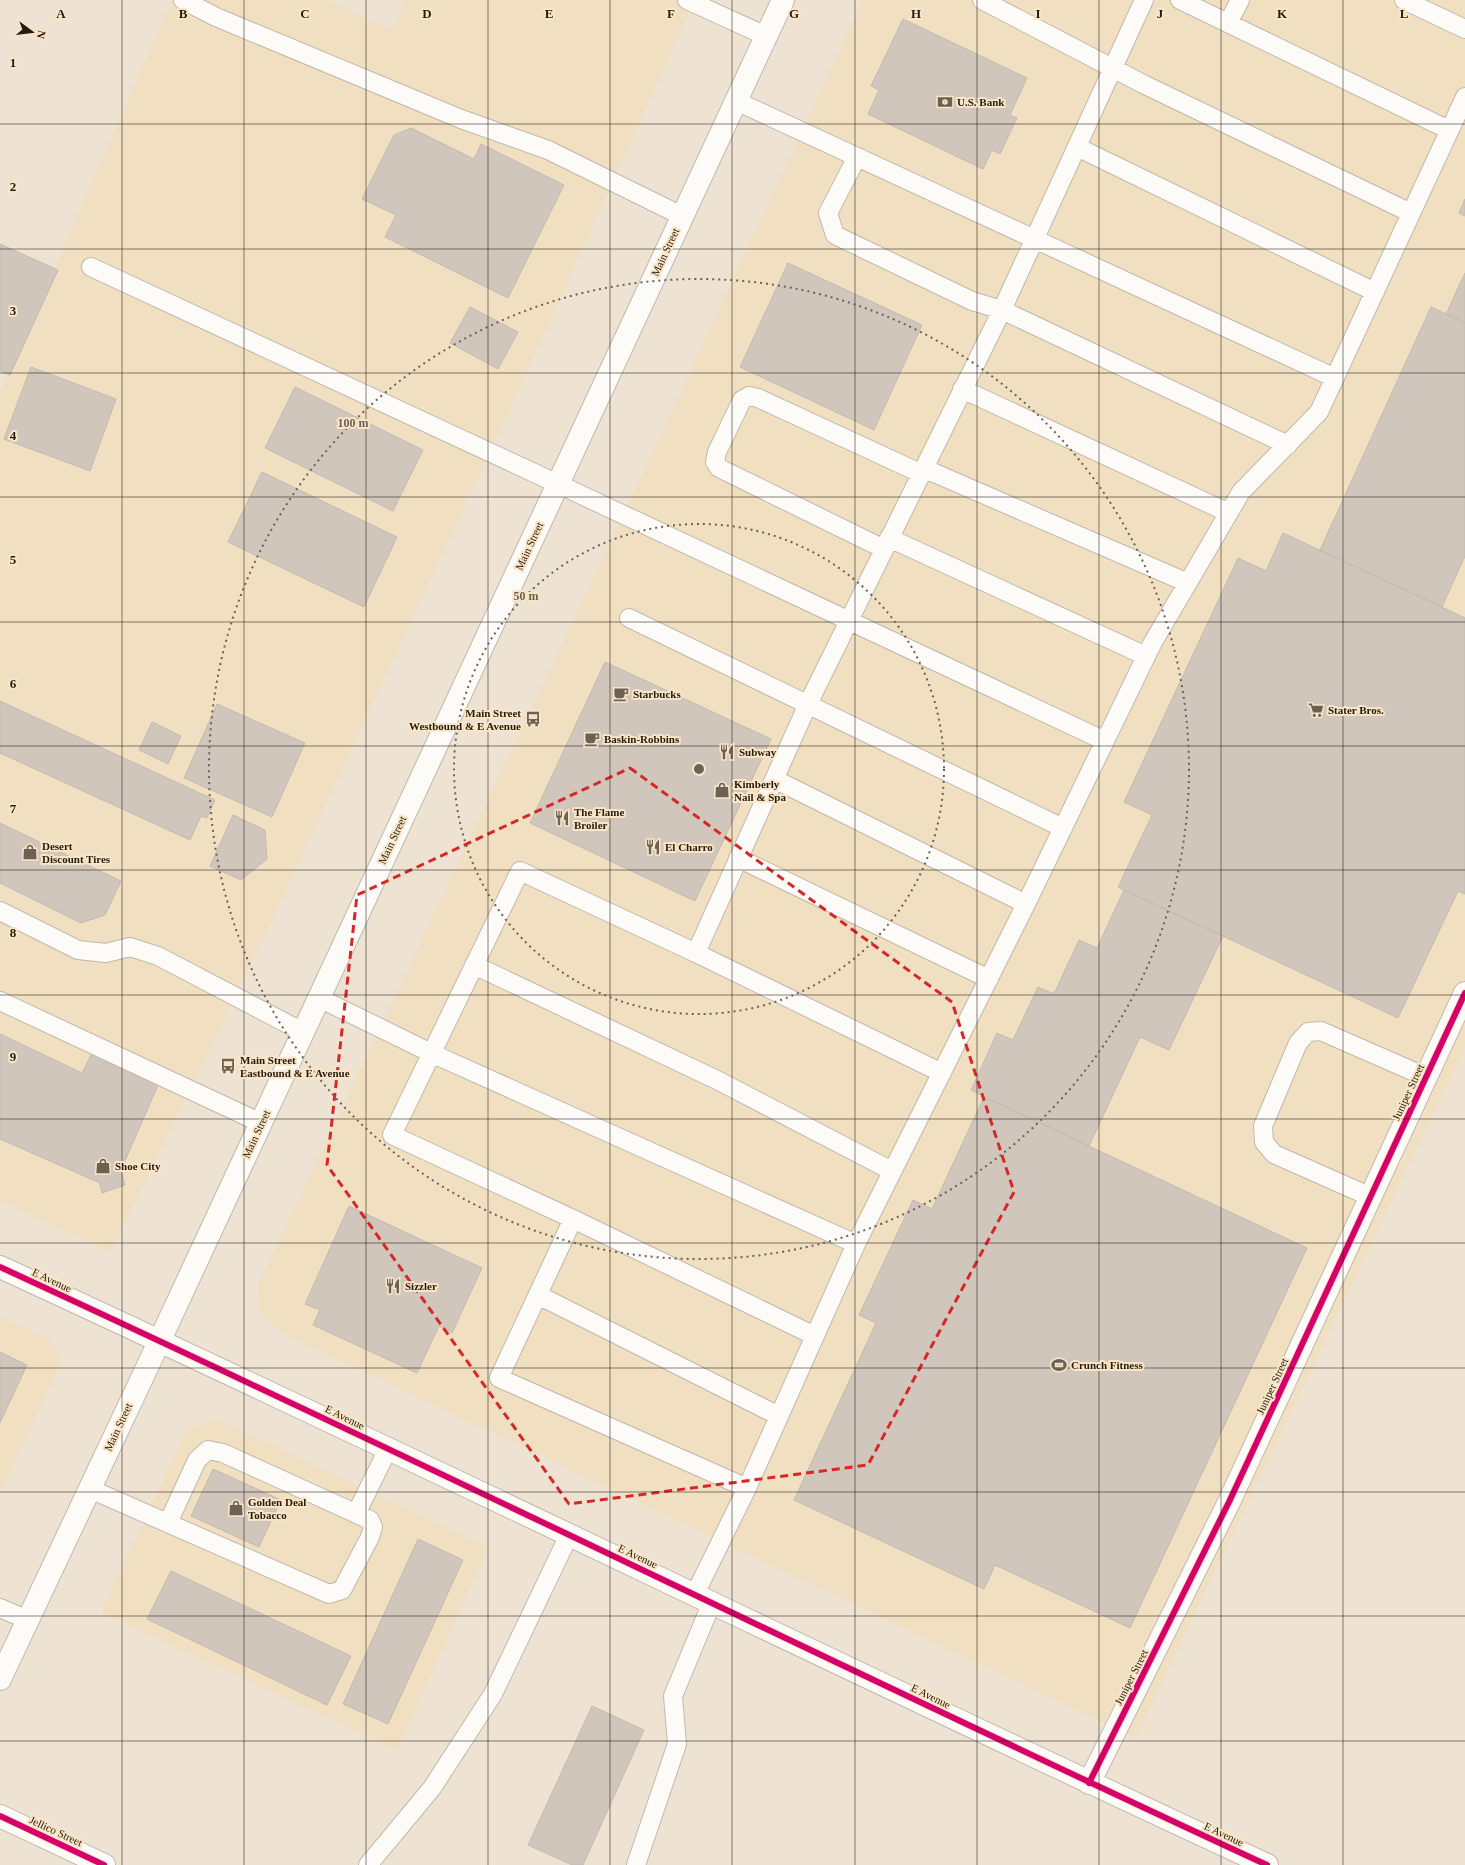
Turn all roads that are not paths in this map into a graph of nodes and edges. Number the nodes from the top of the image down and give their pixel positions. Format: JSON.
{"nodes":[{"id":1,"x":183,"y":0,"type":"edge"},
{"id":2,"x":687,"y":0,"type":"edge"},
{"id":3,"x":783,"y":0,"type":"edge"},
{"id":4,"x":982,"y":0,"type":"edge"},
{"id":5,"x":1144,"y":0,"type":"edge"},
{"id":6,"x":1180,"y":0,"type":"edge"},
{"id":7,"x":1240,"y":0,"type":"edge"},
{"id":8,"x":1404,"y":0,"type":"edge"},
{"id":9,"x":1228,"y":23,"type":"junction"},
{"id":10,"x":1465,"y":28,"type":"edge"},
{"id":11,"x":766,"y":36,"type":"junction"},
{"id":12,"x":1113,"y":68,"type":"junction"},
{"id":13,"x":1465,"y":97,"type":"edge"},
{"id":14,"x":736,"y":101,"type":"junction"},
{"id":15,"x":1449,"y":130,"type":"junction"},
{"id":16,"x":1076,"y":147,"type":"junction"},
{"id":17,"x":857,"y":157,"type":"junction"},
{"id":18,"x":1412,"y":213,"type":"junction"},
{"id":19,"x":682,"y":216,"type":"junction"},
{"id":20,"x":1034,"y":238,"type":"junction"},
{"id":21,"x":91,"y":267,"type":"dead end"},
{"id":22,"x":1375,"y":292,"type":"junction"},
{"id":23,"x":1002,"y":310,"type":"junction"},
{"id":24,"x":1335,"y":378,"type":"junction"},
{"id":25,"x":962,"y":389,"type":"junction"},
{"id":26,"x":1288,"y":445,"type":"junction"},
{"id":27,"x":922,"y":471,"type":"junction"},
{"id":28,"x":558,"y":484,"type":"junction"},
{"id":29,"x":1229,"y":513,"type":"junction"},
{"id":30,"x":886,"y":543,"type":"junction"},
{"id":31,"x":1188,"y":583,"type":"junction"},
{"id":32,"x":628,"y":618,"type":"dead end"},
{"id":33,"x":849,"y":620,"type":"junction"},
{"id":34,"x":1146,"y":656,"type":"junction"},
{"id":35,"x":808,"y":704,"type":"junction"},
{"id":36,"x":1105,"y":741,"type":"junction"},
{"id":37,"x":774,"y":779,"type":"junction"},
{"id":38,"x":1063,"y":828,"type":"junction"},
{"id":39,"x":738,"y":858,"type":"junction"},
{"id":40,"x":1026,"y":904,"type":"junction"},
{"id":41,"x":0,"y":911,"type":"edge"},
{"id":42,"x":696,"y":952,"type":"junction"},
{"id":43,"x":474,"y":965,"type":"junction"},
{"id":44,"x":989,"y":979,"type":"junction"},
{"id":45,"x":1465,"y":993,"type":"edge"},
{"id":46,"x":319,"y":998,"type":"junction"},
{"id":47,"x":0,"y":1001,"type":"edge"},
{"id":48,"x":303,"y":1032,"type":"junction"},
{"id":49,"x":431,"y":1053,"type":"junction"},
{"id":50,"x":942,"y":1073,"type":"junction"},
{"id":51,"x":1426,"y":1077,"type":"junction"},
{"id":52,"x":261,"y":1123,"type":"junction"},
{"id":53,"x":892,"y":1171,"type":"junction"},
{"id":54,"x":1371,"y":1197,"type":"junction"},
{"id":55,"x":573,"y":1219,"type":"junction"},
{"id":56,"x":856,"y":1244,"type":"junction"},
{"id":57,"x":0,"y":1267,"type":"edge"},
{"id":58,"x":538,"y":1295,"type":"junction"},
{"id":59,"x":815,"y":1336,"type":"junction"},
{"id":60,"x":160,"y":1340,"type":"junction"},
{"id":61,"x":779,"y":1416,"type":"junction"},
{"id":62,"x":388,"y":1449,"type":"junction"},
{"id":63,"x":747,"y":1488,"type":"junction"},
{"id":64,"x":90,"y":1489,"type":"junction"},
{"id":65,"x":356,"y":1514,"type":"junction"},
{"id":66,"x":168,"y":1523,"type":"junction"},
{"id":67,"x":569,"y":1534,"type":"junction"},
{"id":68,"x":704,"y":1598,"type":"junction"},
{"id":69,"x":0,"y":1608,"type":"edge"},
{"id":70,"x":28,"y":1620,"type":"junction"},
{"id":71,"x":0,"y":1679,"type":"edge"},
{"id":72,"x":1089,"y":1783,"type":"junction"},
{"id":73,"x":0,"y":1816,"type":"edge"},
{"id":74,"x":104,"y":1865,"type":"edge"},
{"id":75,"x":368,"y":1865,"type":"edge"},
{"id":76,"x":636,"y":1865,"type":"edge"},
{"id":77,"x":1267,"y":1865,"type":"edge"}],
"edges":[{"from":1,"to":19,"type":"lane"},
{"from":2,"to":11,"type":"lane"},
{"from":3,"to":11,"type":"street","name":"Main Street"},
{"from":4,"to":12,"type":"lane"},
{"from":5,"to":12,"type":"lane"},
{"from":6,"to":9,"type":"lane"},
{"from":7,"to":9,"type":"lane"},
{"from":8,"to":10,"type":"lane"},
{"from":9,"to":15,"type":"lane"},
{"from":11,"to":14,"type":"street","name":"Main Street"},
{"from":12,"to":16,"type":"lane"},
{"from":12,"to":18,"type":"lane"},
{"from":13,"to":15,"type":"lane"},
{"from":14,"to":17,"type":"lane"},
{"from":14,"to":19,"type":"street","name":"Main Street"},
{"from":15,"to":18,"type":"lane"},
{"from":16,"to":20,"type":"lane"},
{"from":16,"to":22,"type":"lane"},
{"from":17,"to":20,"type":"lane"},
{"from":17,"to":23,"type":"lane"},
{"from":18,"to":22,"type":"lane"},
{"from":19,"to":28,"type":"street","name":"Main Street"},
{"from":20,"to":23,"type":"lane"},
{"from":20,"to":24,"type":"lane"},
{"from":21,"to":28,"type":"lane"},
{"from":22,"to":24,"type":"lane"},
{"from":23,"to":25,"type":"lane"},
{"from":23,"to":26,"type":"lane"},
{"from":24,"to":26,"type":"lane"},
{"from":25,"to":27,"type":"lane"},
{"from":25,"to":29,"type":"lane"},
{"from":26,"to":29,"type":"lane"},
{"from":27,"to":30,"type":"lane"},
{"from":27,"to":30,"type":"lane"},
{"from":27,"to":31,"type":"lane"},
{"from":28,"to":33,"type":"lane"},
{"from":28,"to":46,"type":"street","name":"Main Street"},
{"from":29,"to":31,"type":"lane"},
{"from":30,"to":33,"type":"lane"},
{"from":30,"to":34,"type":"lane"},
{"from":31,"to":34,"type":"lane"},
{"from":32,"to":35,"type":"lane"},
{"from":33,"to":35,"type":"lane"},
{"from":33,"to":36,"type":"lane"},
{"from":34,"to":36,"type":"lane"},
{"from":35,"to":37,"type":"lane"},
{"from":35,"to":38,"type":"lane"},
{"from":36,"to":38,"type":"lane"},
{"from":37,"to":39,"type":"lane"},
{"from":37,"to":40,"type":"lane"},
{"from":38,"to":40,"type":"lane"},
{"from":39,"to":42,"type":"lane"},
{"from":39,"to":44,"type":"lane"},
{"from":40,"to":44,"type":"lane"},
{"from":41,"to":48,"type":"lane"},
{"from":42,"to":43,"type":"lane"},
{"from":42,"to":50,"type":"lane"},
{"from":43,"to":49,"type":"lane"},
{"from":43,"to":53,"type":"lane"},
{"from":44,"to":50,"type":"lane"},
{"from":45,"to":51,"type":"street","name":"Juniper Street"},
{"from":46,"to":48,"type":"street","name":"Main Street"},
{"from":46,"to":49,"type":"lane"},
{"from":47,"to":52,"type":"lane"},
{"from":48,"to":52,"type":"street","name":"Main Street"},
{"from":49,"to":55,"type":"lane"},
{"from":49,"to":56,"type":"lane"},
{"from":50,"to":53,"type":"lane"},
{"from":51,"to":54,"type":"street","name":"Juniper Street"},
{"from":51,"to":54,"type":"lane"},
{"from":52,"to":60,"type":"street","name":"Main Street"},
{"from":53,"to":56,"type":"lane"},
{"from":54,"to":72,"type":"street","name":"Juniper Street"},
{"from":55,"to":58,"type":"lane"},
{"from":55,"to":59,"type":"lane"},
{"from":56,"to":59,"type":"lane"},
{"from":57,"to":60,"type":"street","name":"E Avenue"},
{"from":58,"to":61,"type":"lane"},
{"from":58,"to":63,"type":"lane"},
{"from":59,"to":61,"type":"lane"},
{"from":60,"to":62,"type":"street","name":"E Avenue"},
{"from":60,"to":64,"type":"street","name":"Main Street"},
{"from":61,"to":63,"type":"lane"},
{"from":62,"to":65,"type":"lane"},
{"from":62,"to":67,"type":"street","name":"E Avenue"},
{"from":63,"to":68,"type":"lane"},
{"from":64,"to":66,"type":"lane"},
{"from":64,"to":70,"type":"street","name":"Main Street"},
{"from":65,"to":66,"type":"lane"},
{"from":65,"to":66,"type":"lane"},
{"from":67,"to":68,"type":"street","name":"E Avenue"},
{"from":67,"to":75,"type":"lane"},
{"from":68,"to":72,"type":"street","name":"E Avenue"},
{"from":68,"to":76,"type":"lane"},
{"from":69,"to":70,"type":"lane"},
{"from":70,"to":71,"type":"street","name":"Main Street"},
{"from":72,"to":77,"type":"street","name":"E Avenue"},
{"from":73,"to":74,"type":"street","name":"Jellico Street"}]}
